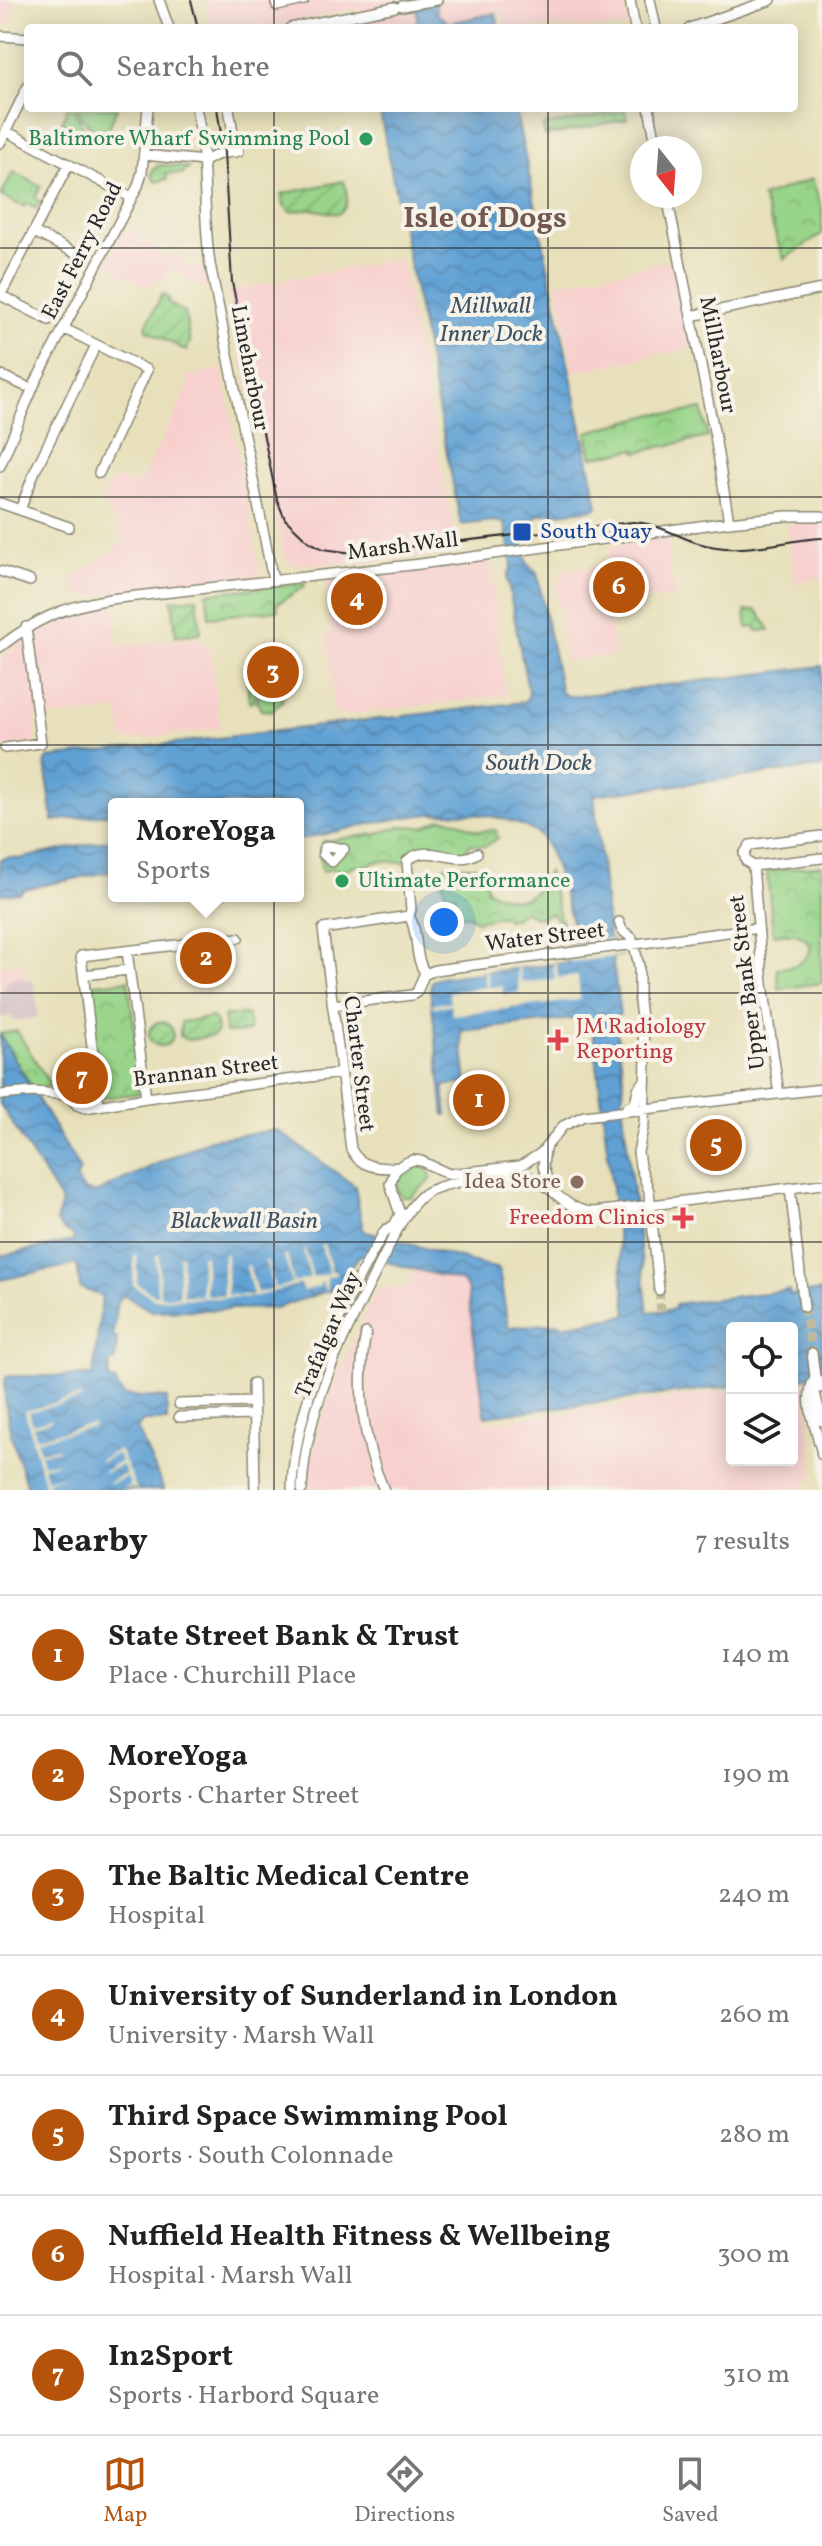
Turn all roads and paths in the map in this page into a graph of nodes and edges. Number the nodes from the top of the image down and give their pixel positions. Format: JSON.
{"nodes":[{"id":1,"x":159,"y":0,"type":"edge"},
{"id":2,"x":275,"y":0,"type":"edge"},
{"id":3,"x":304,"y":0,"type":"edge"},
{"id":4,"x":437,"y":0,"type":"edge"},
{"id":5,"x":630,"y":0,"type":"edge"},
{"id":6,"x":650,"y":0,"type":"edge"},
{"id":7,"x":771,"y":0,"type":"edge"},
{"id":8,"x":168,"y":24,"type":"edge"},
{"id":9,"x":310,"y":24,"type":"edge"},
{"id":10,"x":634,"y":24,"type":"edge"},
{"id":11,"x":655,"y":24,"type":"edge"},
{"id":12,"x":702,"y":24,"type":"edge"},
{"id":13,"x":0,"y":36,"type":"edge"},
{"id":14,"x":24,"y":38,"type":"edge"},
{"id":15,"x":24,"y":94,"type":"edge"},
{"id":16,"x":148,"y":112,"type":"edge"},
{"id":17,"x":197,"y":112,"type":"edge"},
{"id":18,"x":230,"y":112,"type":"edge"},
{"id":19,"x":650,"y":112,"type":"edge"},
{"id":20,"x":6,"y":131,"type":"junction"},
{"id":21,"x":655,"y":136,"type":"edge"},
{"id":22,"x":0,"y":143,"type":"edge"},
{"id":23,"x":144,"y":155,"type":"junction"},
{"id":24,"x":204,"y":161,"type":"junction"},
{"id":25,"x":69,"y":164,"type":"junction"},
{"id":26,"x":132,"y":198,"type":"junction"},
{"id":27,"x":669,"y":208,"type":"edge"},
{"id":28,"x":34,"y":232,"type":"junction"},
{"id":29,"x":79,"y":255,"type":"dead end"},
{"id":30,"x":822,"y":289,"type":"edge"},
{"id":31,"x":0,"y":296,"type":"edge"},
{"id":32,"x":691,"y":316,"type":"junction"},
{"id":33,"x":49,"y":320,"type":"dead end"},
{"id":34,"x":63,"y":328,"type":"junction"},
{"id":35,"x":96,"y":345,"type":"junction"},
{"id":36,"x":0,"y":375,"type":"edge"},
{"id":37,"x":25,"y":386,"type":"dead end"},
{"id":38,"x":0,"y":466,"type":"edge"},
{"id":39,"x":99,"y":473,"type":"dead end"},
{"id":40,"x":0,"y":503,"type":"edge"},
{"id":41,"x":20,"y":510,"type":"junction"},
{"id":42,"x":822,"y":516,"type":"edge"},
{"id":43,"x":729,"y":522,"type":"junction"},
{"id":44,"x":69,"y":527,"type":"dead end"},
{"id":45,"x":0,"y":571,"type":"edge"},
{"id":46,"x":273,"y":580,"type":"junction"},
{"id":47,"x":30,"y":581,"type":"dead end"},
{"id":48,"x":26,"y":627,"type":"junction"},
{"id":49,"x":0,"y":647,"type":"edge"},
{"id":50,"x":5,"y":748,"type":"dead end"},
{"id":51,"x":822,"y":836,"type":"edge"},
{"id":52,"x":477,"y":853,"type":"dead end"},
{"id":53,"x":822,"y":858,"type":"edge"},
{"id":54,"x":753,"y":866,"type":"junction"},
{"id":55,"x":409,"y":916,"type":"junction"},
{"id":56,"x":619,"y":922,"type":"dead end"},
{"id":57,"x":758,"y":928,"type":"junction"},
{"id":58,"x":238,"y":938,"type":"dead end"},
{"id":59,"x":633,"y":941,"type":"junction"},
{"id":60,"x":127,"y":951,"type":"junction"},
{"id":61,"x":129,"y":970,"type":"junction"},
{"id":62,"x":425,"y":973,"type":"junction"},
{"id":63,"x":83,"y":975,"type":"junction"},
{"id":64,"x":332,"y":1005,"type":"junction"},
{"id":65,"x":341,"y":1073,"type":"junction"},
{"id":66,"x":643,"y":1083,"type":"junction"},
{"id":67,"x":822,"y":1089,"type":"edge"},
{"id":68,"x":779,"y":1094,"type":"junction"},
{"id":69,"x":0,"y":1095,"type":"edge"},
{"id":70,"x":146,"y":1098,"type":"junction"},
{"id":71,"x":646,"y":1098,"type":"junction"},
{"id":72,"x":99,"y":1104,"type":"junction"},
{"id":73,"x":629,"y":1109,"type":"junction"},
{"id":74,"x":658,"y":1109,"type":"junction"},
{"id":75,"x":645,"y":1110,"type":"junction"},
{"id":76,"x":546,"y":1147,"type":"junction"},
{"id":77,"x":432,"y":1166,"type":"junction"},
{"id":78,"x":399,"y":1167,"type":"junction"},
{"id":79,"x":449,"y":1179,"type":"junction"},
{"id":80,"x":822,"y":1184,"type":"edge"},
{"id":81,"x":437,"y":1187,"type":"junction"},
{"id":82,"x":790,"y":1188,"type":"junction"},
{"id":83,"x":554,"y":1194,"type":"junction"},
{"id":84,"x":396,"y":1200,"type":"junction"},
{"id":85,"x":415,"y":1202,"type":"junction"},
{"id":86,"x":647,"y":1206,"type":"junction"},
{"id":87,"x":386,"y":1236,"type":"junction"},
{"id":88,"x":659,"y":1290,"type":"tunnel mouth"},
{"id":89,"x":804,"y":1307,"type":"tunnel mouth"},
{"id":90,"x":366,"y":1333,"type":"dead end"},
{"id":91,"x":812,"y":1353,"type":"tunnel mouth"},
{"id":92,"x":814,"y":1379,"type":"junction"},
{"id":93,"x":253,"y":1383,"type":"dead end"},
{"id":94,"x":822,"y":1388,"type":"edge"},
{"id":95,"x":253,"y":1402,"type":"junction"},
{"id":96,"x":179,"y":1404,"type":"dead end"},
{"id":97,"x":254,"y":1415,"type":"junction"},
{"id":98,"x":179,"y":1417,"type":"dead end"},
{"id":99,"x":822,"y":1421,"type":"edge"},
{"id":100,"x":821,"y":1445,"type":"edge"},
{"id":101,"x":255,"y":1490,"type":"edge"},
{"id":102,"x":292,"y":1490,"type":"edge"},
{"id":103,"x":302,"y":1490,"type":"edge"},
{"id":104,"x":384,"y":1490,"type":"edge"}],
"edges":[{"from":1,"to":8,"type":"street"},
{"from":2,"to":3,"type":"street"},
{"from":4,"to":9,"type":"street"},
{"from":5,"to":10,"type":"street"},
{"from":6,"to":11,"type":"street"},
{"from":7,"to":12,"type":"street"},
{"from":13,"to":14,"type":"street"},
{"from":15,"to":20,"type":"street"},
{"from":16,"to":23,"type":"street","name":"East Ferry Road"},
{"from":17,"to":24,"type":"street"},
{"from":18,"to":24,"type":"street"},
{"from":19,"to":21,"type":"street"},
{"from":20,"to":22,"type":"street"},
{"from":20,"to":25,"type":"street"},
{"from":23,"to":24,"type":"street"},
{"from":23,"to":26,"type":"street","name":"East Ferry Road"},
{"from":24,"to":46,"type":"street","name":"Limeharbour"},
{"from":25,"to":26,"type":"street"},
{"from":25,"to":28,"type":"street"},
{"from":26,"to":34,"type":"street","name":"East Ferry Road"},
{"from":27,"to":32,"type":"street","name":"Millharbour"},
{"from":28,"to":29,"type":"street"},
{"from":28,"to":31,"type":"street"},
{"from":30,"to":32,"type":"street"},
{"from":31,"to":33,"type":"street"},
{"from":32,"to":43,"type":"street","name":"Millharbour"},
{"from":34,"to":35,"type":"street"},
{"from":34,"to":38,"type":"street","name":"East Ferry Road"},
{"from":35,"to":39,"type":"street"},
{"from":35,"to":41,"type":"street"},
{"from":36,"to":37,"type":"street"},
{"from":40,"to":41,"type":"street"},
{"from":41,"to":44,"type":"street"},
{"from":42,"to":43,"type":"street","name":"Marsh Wall"},
{"from":43,"to":46,"type":"street","name":"Marsh Wall"},
{"from":45,"to":47,"type":"street"},
{"from":46,"to":48,"type":"street","name":"Marsh Wall"},
{"from":48,"to":49,"type":"street","name":"Marsh Wall"},
{"from":48,"to":50,"type":"street"},
{"from":51,"to":54,"type":"street"},
{"from":52,"to":55,"type":"street"},
{"from":53,"to":54,"type":"street"},
{"from":54,"to":57,"type":"street","name":"Upper Bank Street"},
{"from":55,"to":62,"type":"street"},
{"from":55,"to":64,"type":"street","name":"Charter Street"},
{"from":56,"to":59,"type":"street"},
{"from":57,"to":59,"type":"street","name":"Water Street"},
{"from":57,"to":68,"type":"street","name":"Upper Bank Street"},
{"from":58,"to":60,"type":"street"},
{"from":59,"to":62,"type":"street","name":"Water Street"},
{"from":59,"to":66,"type":"street"},
{"from":60,"to":61,"type":"street"},
{"from":60,"to":63,"type":"street"},
{"from":61,"to":63,"type":"street"},
{"from":61,"to":70,"type":"street"},
{"from":62,"to":64,"type":"street"},
{"from":63,"to":72,"type":"street"},
{"from":64,"to":65,"type":"street","name":"Charter Street"},
{"from":65,"to":70,"type":"street","name":"Brannan Street"},
{"from":65,"to":78,"type":"street","name":"Charter Street"},
{"from":66,"to":71,"type":"street"},
{"from":66,"to":73,"type":"street"},
{"from":67,"to":68,"type":"street"},
{"from":68,"to":74,"type":"street"},
{"from":69,"to":72,"type":"street","name":"Brannan Street"},
{"from":70,"to":72,"type":"street","name":"Brannan Street"},
{"from":71,"to":74,"type":"street"},
{"from":71,"to":75,"type":"street"},
{"from":73,"to":75,"type":"street"},
{"from":73,"to":76,"type":"street"},
{"from":74,"to":75,"type":"street"},
{"from":75,"to":86,"type":"street"},
{"from":76,"to":79,"type":"street"},
{"from":76,"to":83,"type":"street"},
{"from":77,"to":78,"type":"street"},
{"from":77,"to":79,"type":"street"},
{"from":77,"to":81,"type":"street"},
{"from":78,"to":84,"type":"street"},
{"from":79,"to":81,"type":"street"},
{"from":79,"to":83,"type":"street"},
{"from":80,"to":82,"type":"street"},
{"from":81,"to":85,"type":"street"},
{"from":82,"to":86,"type":"street"},
{"from":82,"to":89,"type":"street"},
{"from":83,"to":86,"type":"street"},
{"from":84,"to":85,"type":"street"},
{"from":84,"to":87,"type":"street","name":"Trafalgar Way"},
{"from":85,"to":87,"type":"street","name":"Trafalgar Way"},
{"from":86,"to":88,"type":"street"},
{"from":87,"to":102,"type":"street","name":"Trafalgar Way"},
{"from":87,"to":103,"type":"street","name":"Trafalgar Way"},
{"from":90,"to":104,"type":"street"},
{"from":91,"to":92,"type":"street"},
{"from":92,"to":94,"type":"street"},
{"from":92,"to":99,"type":"street"},
{"from":92,"to":100,"type":"street"},
{"from":93,"to":95,"type":"street"},
{"from":95,"to":96,"type":"street"},
{"from":95,"to":97,"type":"street"},
{"from":97,"to":98,"type":"street"},
{"from":97,"to":101,"type":"street"}]}
